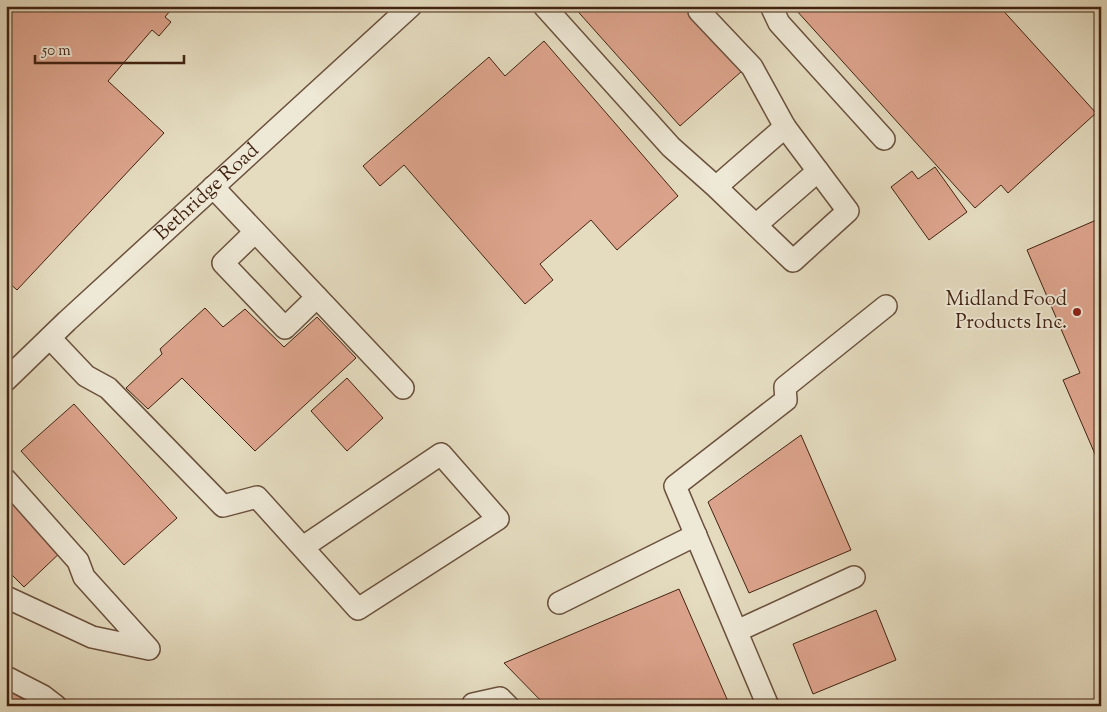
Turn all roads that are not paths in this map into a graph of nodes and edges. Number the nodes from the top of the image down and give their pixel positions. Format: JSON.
{"nodes":[{"id":1,"x":410,"y":6,"type":"edge"},
{"id":2,"x":544,"y":6,"type":"edge"},
{"id":3,"x":771,"y":6,"type":"edge"},
{"id":4,"x":699,"y":11,"type":"dead end"},
{"id":5,"x":785,"y":127,"type":"junction"},
{"id":6,"x":884,"y":139,"type":"dead end"},
{"id":7,"x":818,"y":171,"type":"junction"},
{"id":8,"x":213,"y":187,"type":"junction"},
{"id":9,"x":716,"y":187,"type":"junction"},
{"id":10,"x":756,"y":225,"type":"junction"},
{"id":11,"x":255,"y":232,"type":"junction"},
{"id":12,"x":317,"y":297,"type":"junction"},
{"id":13,"x":886,"y":306,"type":"dead end"},
{"id":14,"x":50,"y":338,"type":"junction"},
{"id":15,"x":7,"y":377,"type":"edge"},
{"id":16,"x":402,"y":388,"type":"dead end"},
{"id":17,"x":6,"y":480,"type":"edge"},
{"id":18,"x":696,"y":535,"type":"junction"},
{"id":19,"x":302,"y":547,"type":"junction"},
{"id":20,"x":854,"y":577,"type":"dead end"},
{"id":21,"x":6,"y":597,"type":"edge"},
{"id":22,"x":559,"y":603,"type":"dead end"},
{"id":23,"x":736,"y":631,"type":"junction"},
{"id":24,"x":6,"y":677,"type":"edge"},
{"id":25,"x":56,"y":706,"type":"edge"},
{"id":26,"x":472,"y":706,"type":"edge"},
{"id":27,"x":508,"y":706,"type":"edge"},
{"id":28,"x":768,"y":706,"type":"edge"}],
"edges":[{"from":1,"to":8,"type":"street","name":"Bethridge Road"},
{"from":2,"to":9,"type":"street"},
{"from":3,"to":6,"type":"street"},
{"from":4,"to":5,"type":"street"},
{"from":5,"to":7,"type":"street"},
{"from":5,"to":9,"type":"street"},
{"from":7,"to":10,"type":"street"},
{"from":7,"to":10,"type":"street"},
{"from":8,"to":11,"type":"street"},
{"from":8,"to":14,"type":"street","name":"Bethridge Road"},
{"from":9,"to":10,"type":"street"},
{"from":11,"to":12,"type":"street"},
{"from":11,"to":12,"type":"street"},
{"from":12,"to":16,"type":"street"},
{"from":13,"to":18,"type":"street"},
{"from":14,"to":15,"type":"street","name":"Bethridge Road"},
{"from":14,"to":19,"type":"street"},
{"from":17,"to":21,"type":"street"},
{"from":18,"to":22,"type":"street"},
{"from":18,"to":23,"type":"street"},
{"from":19,"to":19,"type":"street"},
{"from":20,"to":23,"type":"street"},
{"from":23,"to":28,"type":"street"},
{"from":24,"to":25,"type":"street"},
{"from":26,"to":27,"type":"street"}]}
